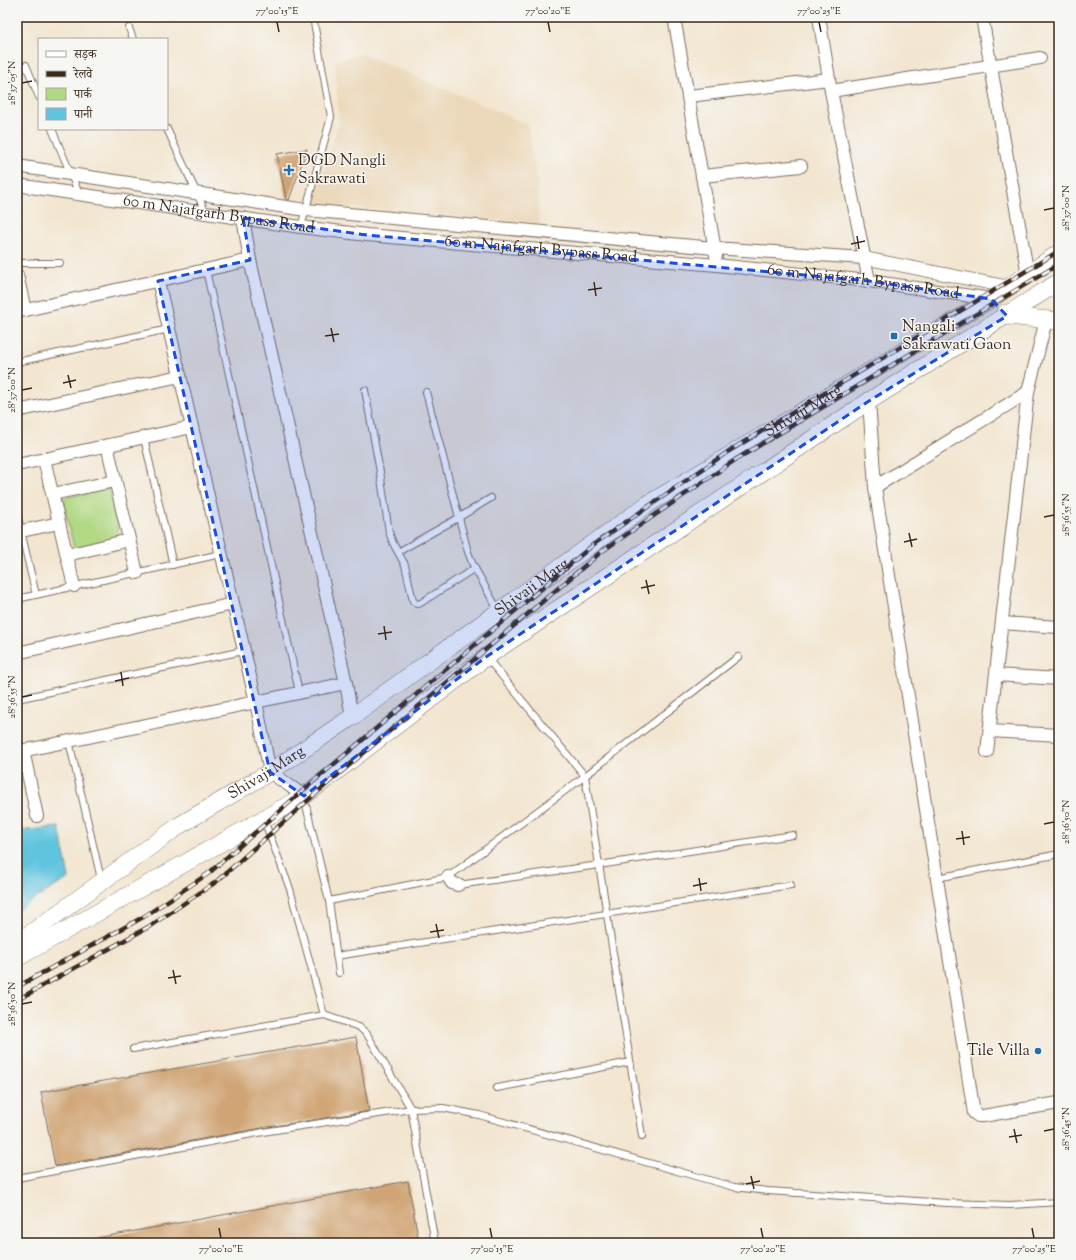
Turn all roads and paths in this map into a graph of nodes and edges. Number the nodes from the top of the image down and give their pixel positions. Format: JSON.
{"nodes":[{"id":1,"x":313,"y":17,"type":"edge"},
{"id":2,"x":674,"y":17,"type":"edge"},
{"id":3,"x":819,"y":17,"type":"edge"},
{"id":4,"x":982,"y":17,"type":"edge"},
{"id":5,"x":129,"y":28,"type":"dead end"},
{"id":6,"x":133,"y":38,"type":"edge"},
{"id":7,"x":1040,"y":58,"type":"dead end"},
{"id":8,"x":26,"y":65,"type":"dead end"},
{"id":9,"x":990,"y":66,"type":"junction"},
{"id":10,"x":830,"y":85,"type":"junction"},
{"id":11,"x":38,"y":95,"type":"edge"},
{"id":12,"x":688,"y":96,"type":"junction"},
{"id":13,"x":52,"y":130,"type":"edge"},
{"id":14,"x":167,"y":130,"type":"edge"},
{"id":15,"x":17,"y":166,"type":"edge"},
{"id":16,"x":801,"y":166,"type":"dead end"},
{"id":17,"x":71,"y":173,"type":"junction"},
{"id":18,"x":702,"y":176,"type":"junction"},
{"id":19,"x":17,"y":185,"type":"edge"},
{"id":20,"x":197,"y":193,"type":"junction"},
{"id":21,"x":79,"y":194,"type":"junction"},
{"id":22,"x":306,"y":210,"type":"junction"},
{"id":23,"x":207,"y":213,"type":"junction"},
{"id":24,"x":244,"y":218,"type":"junction"},
{"id":25,"x":301,"y":227,"type":"junction"},
{"id":26,"x":714,"y":248,"type":"junction"},
{"id":27,"x":1059,"y":253,"type":"edge"},
{"id":28,"x":864,"y":258,"type":"junction"},
{"id":29,"x":250,"y":260,"type":"junction"},
{"id":30,"x":17,"y":263,"type":"edge"},
{"id":31,"x":60,"y":263,"type":"dead end"},
{"id":32,"x":717,"y":265,"type":"junction"},
{"id":33,"x":206,"y":270,"type":"junction"},
{"id":34,"x":17,"y":275,"type":"edge"},
{"id":35,"x":1028,"y":275,"type":"junction"},
{"id":36,"x":158,"y":281,"type":"junction"},
{"id":37,"x":869,"y":281,"type":"junction"},
{"id":38,"x":1059,"y":282,"type":"edge"},
{"id":39,"x":1009,"y":287,"type":"junction"},
{"id":40,"x":991,"y":299,"type":"junction"},
{"id":41,"x":1027,"y":303,"type":"junction"},
{"id":42,"x":21,"y":311,"type":"edge"},
{"id":43,"x":1007,"y":316,"type":"junction"},
{"id":44,"x":1053,"y":321,"type":"edge"},
{"id":45,"x":169,"y":329,"type":"junction"},
{"id":46,"x":17,"y":362,"type":"edge"},
{"id":47,"x":180,"y":376,"type":"junction"},
{"id":48,"x":365,"y":390,"type":"dead end"},
{"id":49,"x":426,"y":392,"type":"dead end"},
{"id":50,"x":1028,"y":392,"type":"junction"},
{"id":51,"x":869,"y":401,"type":"junction"},
{"id":52,"x":17,"y":411,"type":"edge"},
{"id":53,"x":192,"y":427,"type":"junction"},
{"id":54,"x":144,"y":438,"type":"junction"},
{"id":55,"x":107,"y":445,"type":"junction"},
{"id":56,"x":44,"y":459,"type":"junction"},
{"id":57,"x":17,"y":464,"type":"edge"},
{"id":58,"x":115,"y":481,"type":"junction"},
{"id":59,"x":875,"y":487,"type":"junction"},
{"id":60,"x":53,"y":494,"type":"junction"},
{"id":61,"x":492,"y":498,"type":"dead end"},
{"id":62,"x":17,"y":514,"type":"edge"},
{"id":63,"x":458,"y":518,"type":"junction"},
{"id":64,"x":59,"y":523,"type":"junction"},
{"id":65,"x":19,"y":532,"type":"edge"},
{"id":66,"x":129,"y":540,"type":"junction"},
{"id":67,"x":398,"y":552,"type":"junction"},
{"id":68,"x":221,"y":554,"type":"junction"},
{"id":69,"x":67,"y":555,"type":"junction"},
{"id":70,"x":173,"y":565,"type":"junction"},
{"id":71,"x":475,"y":568,"type":"junction"},
{"id":72,"x":137,"y":573,"type":"junction"},
{"id":73,"x":74,"y":586,"type":"junction"},
{"id":74,"x":36,"y":594,"type":"junction"},
{"id":75,"x":17,"y":599,"type":"edge"},
{"id":76,"x":232,"y":604,"type":"junction"},
{"id":77,"x":498,"y":612,"type":"junction"},
{"id":78,"x":1002,"y":623,"type":"junction"},
{"id":79,"x":1059,"y":627,"type":"edge"},
{"id":80,"x":243,"y":651,"type":"junction"},
{"id":81,"x":17,"y":653,"type":"edge"},
{"id":82,"x":486,"y":657,"type":"junction"},
{"id":83,"x":738,"y":657,"type":"dead end"},
{"id":84,"x":996,"y":675,"type":"junction"},
{"id":85,"x":1059,"y":679,"type":"edge"},
{"id":86,"x":346,"y":682,"type":"junction"},
{"id":87,"x":299,"y":692,"type":"junction"},
{"id":88,"x":17,"y":699,"type":"edge"},
{"id":89,"x":256,"y":702,"type":"junction"},
{"id":90,"x":352,"y":718,"type":"junction"},
{"id":91,"x":990,"y":731,"type":"junction"},
{"id":92,"x":1059,"y":735,"type":"edge"},
{"id":93,"x":69,"y":741,"type":"junction"},
{"id":94,"x":20,"y":751,"type":"edge"},
{"id":95,"x":987,"y":752,"type":"dead end"},
{"id":96,"x":270,"y":772,"type":"junction"},
{"id":97,"x":585,"y":776,"type":"junction"},
{"id":98,"x":304,"y":796,"type":"junction"},
{"id":99,"x":37,"y":816,"type":"dead end"},
{"id":100,"x":264,"y":819,"type":"junction"},
{"id":101,"x":793,"y":835,"type":"dead end"},
{"id":102,"x":1059,"y":854,"type":"edge"},
{"id":103,"x":599,"y":865,"type":"junction"},
{"id":104,"x":448,"y":877,"type":"junction"},
{"id":105,"x":937,"y":878,"type":"junction"},
{"id":106,"x":101,"y":882,"type":"junction"},
{"id":107,"x":458,"y":884,"type":"joint"},
{"id":108,"x":791,"y":885,"type":"dead end"},
{"id":109,"x":329,"y":901,"type":"junction"},
{"id":110,"x":607,"y":914,"type":"junction"},
{"id":111,"x":17,"y":942,"type":"edge"},
{"id":112,"x":336,"y":956,"type":"junction"},
{"id":113,"x":17,"y":958,"type":"edge"},
{"id":114,"x":339,"y":973,"type":"dead end"},
{"id":115,"x":324,"y":1015,"type":"junction"},
{"id":116,"x":133,"y":1049,"type":"dead end"},
{"id":117,"x":630,"y":1062,"type":"junction"},
{"id":118,"x":497,"y":1088,"type":"dead end"},
{"id":119,"x":1059,"y":1103,"type":"edge"},
{"id":120,"x":411,"y":1109,"type":"junction"},
{"id":121,"x":642,"y":1136,"type":"dead end"},
{"id":122,"x":17,"y":1178,"type":"edge"},
{"id":123,"x":1059,"y":1202,"type":"edge"},
{"id":124,"x":435,"y":1243,"type":"edge"}],
"edges":[{"from":1,"to":22,"type":"lane"},
{"from":2,"to":12,"type":"street"},
{"from":3,"to":10,"type":"street"},
{"from":4,"to":9,"type":"street"},
{"from":5,"to":6,"type":"lane"},
{"from":7,"to":9,"type":"street"},
{"from":8,"to":11,"type":"lane"},
{"from":9,"to":10,"type":"street"},
{"from":9,"to":35,"type":"street"},
{"from":10,"to":12,"type":"street"},
{"from":10,"to":28,"type":"street"},
{"from":12,"to":18,"type":"street"},
{"from":13,"to":17,"type":"lane"},
{"from":14,"to":20,"type":"lane"},
{"from":15,"to":17,"type":"street","name":"60 m Najafgarh Bypass Road"},
{"from":16,"to":18,"type":"street"},
{"from":17,"to":20,"type":"street","name":"60 m Najafgarh Bypass Road"},
{"from":17,"to":21,"type":"lane"},
{"from":18,"to":26,"type":"street"},
{"from":19,"to":21,"type":"street","name":"60 m Najafgarh Bypass Road"},
{"from":20,"to":22,"type":"street","name":"60 m Najafgarh Bypass Road"},
{"from":20,"to":23,"type":"lane"},
{"from":21,"to":23,"type":"street","name":"60 m Najafgarh Bypass Road"},
{"from":22,"to":25,"type":"lane"},
{"from":22,"to":26,"type":"street","name":"60 m Najafgarh Bypass Road"},
{"from":23,"to":24,"type":"street","name":"60 m Najafgarh Bypass Road"},
{"from":24,"to":25,"type":"street","name":"60 m Najafgarh Bypass Road"},
{"from":24,"to":29,"type":"street"},
{"from":25,"to":32,"type":"street","name":"60 m Najafgarh Bypass Road"},
{"from":26,"to":28,"type":"street","name":"60 m Najafgarh Bypass Road"},
{"from":26,"to":32,"type":"street"},
{"from":27,"to":35,"type":"main road","name":"Shivaji Marg"},
{"from":28,"to":37,"type":"street"},
{"from":28,"to":39,"type":"street","name":"60 m Najafgarh Bypass Road"},
{"from":29,"to":33,"type":"street"},
{"from":29,"to":86,"type":"street"},
{"from":30,"to":31,"type":"lane"},
{"from":32,"to":37,"type":"street","name":"60 m Najafgarh Bypass Road"},
{"from":33,"to":36,"type":"street"},
{"from":33,"to":87,"type":"lane"},
{"from":34,"to":42,"type":"street"},
{"from":35,"to":39,"type":"main road","name":"Shivaji Marg"},
{"from":36,"to":42,"type":"street"},
{"from":36,"to":45,"type":"street"},
{"from":37,"to":40,"type":"street","name":"60 m Najafgarh Bypass Road"},
{"from":38,"to":41,"type":"main road","name":"Shivaji Marg"},
{"from":39,"to":40,"type":"main road","name":"Shivaji Marg"},
{"from":39,"to":41,"type":"main road"},
{"from":40,"to":43,"type":"main road"},
{"from":40,"to":77,"type":"main road","name":"Shivaji Marg"},
{"from":41,"to":43,"type":"main road","name":"Shivaji Marg"},
{"from":43,"to":44,"type":"main road"},
{"from":43,"to":51,"type":"main road","name":"Shivaji Marg"},
{"from":44,"to":50,"type":"street"},
{"from":45,"to":46,"type":"lane"},
{"from":45,"to":47,"type":"street"},
{"from":47,"to":52,"type":"street"},
{"from":47,"to":53,"type":"street"},
{"from":48,"to":67,"type":"lane"},
{"from":49,"to":63,"type":"lane"},
{"from":50,"to":59,"type":"street"},
{"from":50,"to":78,"type":"street"},
{"from":51,"to":59,"type":"street"},
{"from":51,"to":82,"type":"main road","name":"Shivaji Marg"},
{"from":53,"to":54,"type":"street"},
{"from":53,"to":68,"type":"street"},
{"from":54,"to":55,"type":"street"},
{"from":54,"to":70,"type":"lane"},
{"from":55,"to":56,"type":"street"},
{"from":55,"to":58,"type":"street"},
{"from":56,"to":57,"type":"street"},
{"from":56,"to":60,"type":"street"},
{"from":58,"to":60,"type":"street"},
{"from":58,"to":66,"type":"street"},
{"from":59,"to":105,"type":"street"},
{"from":60,"to":64,"type":"street"},
{"from":61,"to":63,"type":"lane"},
{"from":62,"to":65,"type":"lane"},
{"from":63,"to":67,"type":"lane"},
{"from":63,"to":71,"type":"lane"},
{"from":64,"to":65,"type":"street"},
{"from":64,"to":69,"type":"street"},
{"from":65,"to":74,"type":"lane"},
{"from":66,"to":69,"type":"street"},
{"from":66,"to":72,"type":"street"},
{"from":67,"to":71,"type":"lane"},
{"from":68,"to":70,"type":"lane"},
{"from":68,"to":76,"type":"street"},
{"from":69,"to":73,"type":"street"},
{"from":70,"to":72,"type":"lane"},
{"from":71,"to":77,"type":"lane"},
{"from":72,"to":73,"type":"lane"},
{"from":73,"to":74,"type":"lane"},
{"from":74,"to":75,"type":"lane"},
{"from":76,"to":80,"type":"street"},
{"from":76,"to":81,"type":"street"},
{"from":77,"to":90,"type":"main road","name":"Shivaji Marg"},
{"from":78,"to":79,"type":"street"},
{"from":78,"to":84,"type":"street"},
{"from":80,"to":88,"type":"lane"},
{"from":80,"to":89,"type":"street"},
{"from":82,"to":97,"type":"lane"},
{"from":82,"to":98,"type":"main road","name":"Shivaji Marg"},
{"from":83,"to":97,"type":"lane"},
{"from":84,"to":85,"type":"street"},
{"from":84,"to":91,"type":"street"},
{"from":86,"to":87,"type":"street"},
{"from":86,"to":90,"type":"street"},
{"from":87,"to":89,"type":"street"},
{"from":89,"to":93,"type":"street"},
{"from":89,"to":96,"type":"street"},
{"from":90,"to":96,"type":"main road","name":"Shivaji Marg"},
{"from":91,"to":92,"type":"street"},
{"from":91,"to":95,"type":"street"},
{"from":93,"to":94,"type":"street"},
{"from":93,"to":106,"type":"lane"},
{"from":94,"to":99,"type":"street"},
{"from":96,"to":98,"type":"street"},
{"from":96,"to":106,"type":"main road","name":"Shivaji Marg"},
{"from":97,"to":103,"type":"lane"},
{"from":97,"to":104,"type":"lane"},
{"from":98,"to":100,"type":"main road","name":"Shivaji Marg"},
{"from":98,"to":109,"type":"lane"},
{"from":100,"to":113,"type":"main road","name":"Shivaji Marg"},
{"from":100,"to":115,"type":"lane"},
{"from":101,"to":103,"type":"lane"},
{"from":102,"to":105,"type":"lane"},
{"from":103,"to":107,"type":"lane"},
{"from":103,"to":110,"type":"lane"},
{"from":104,"to":107,"type":"street"},
{"from":104,"to":109,"type":"lane"},
{"from":105,"to":119,"type":"street"},
{"from":106,"to":111,"type":"main road","name":"Shivaji Marg"},
{"from":108,"to":110,"type":"lane"},
{"from":109,"to":112,"type":"lane"},
{"from":110,"to":112,"type":"lane"},
{"from":110,"to":117,"type":"lane"},
{"from":112,"to":114,"type":"lane"},
{"from":115,"to":116,"type":"lane"},
{"from":115,"to":120,"type":"lane"},
{"from":117,"to":118,"type":"lane"},
{"from":117,"to":121,"type":"lane"},
{"from":120,"to":122,"type":"lane"},
{"from":120,"to":123,"type":"lane"},
{"from":120,"to":124,"type":"lane"}]}
